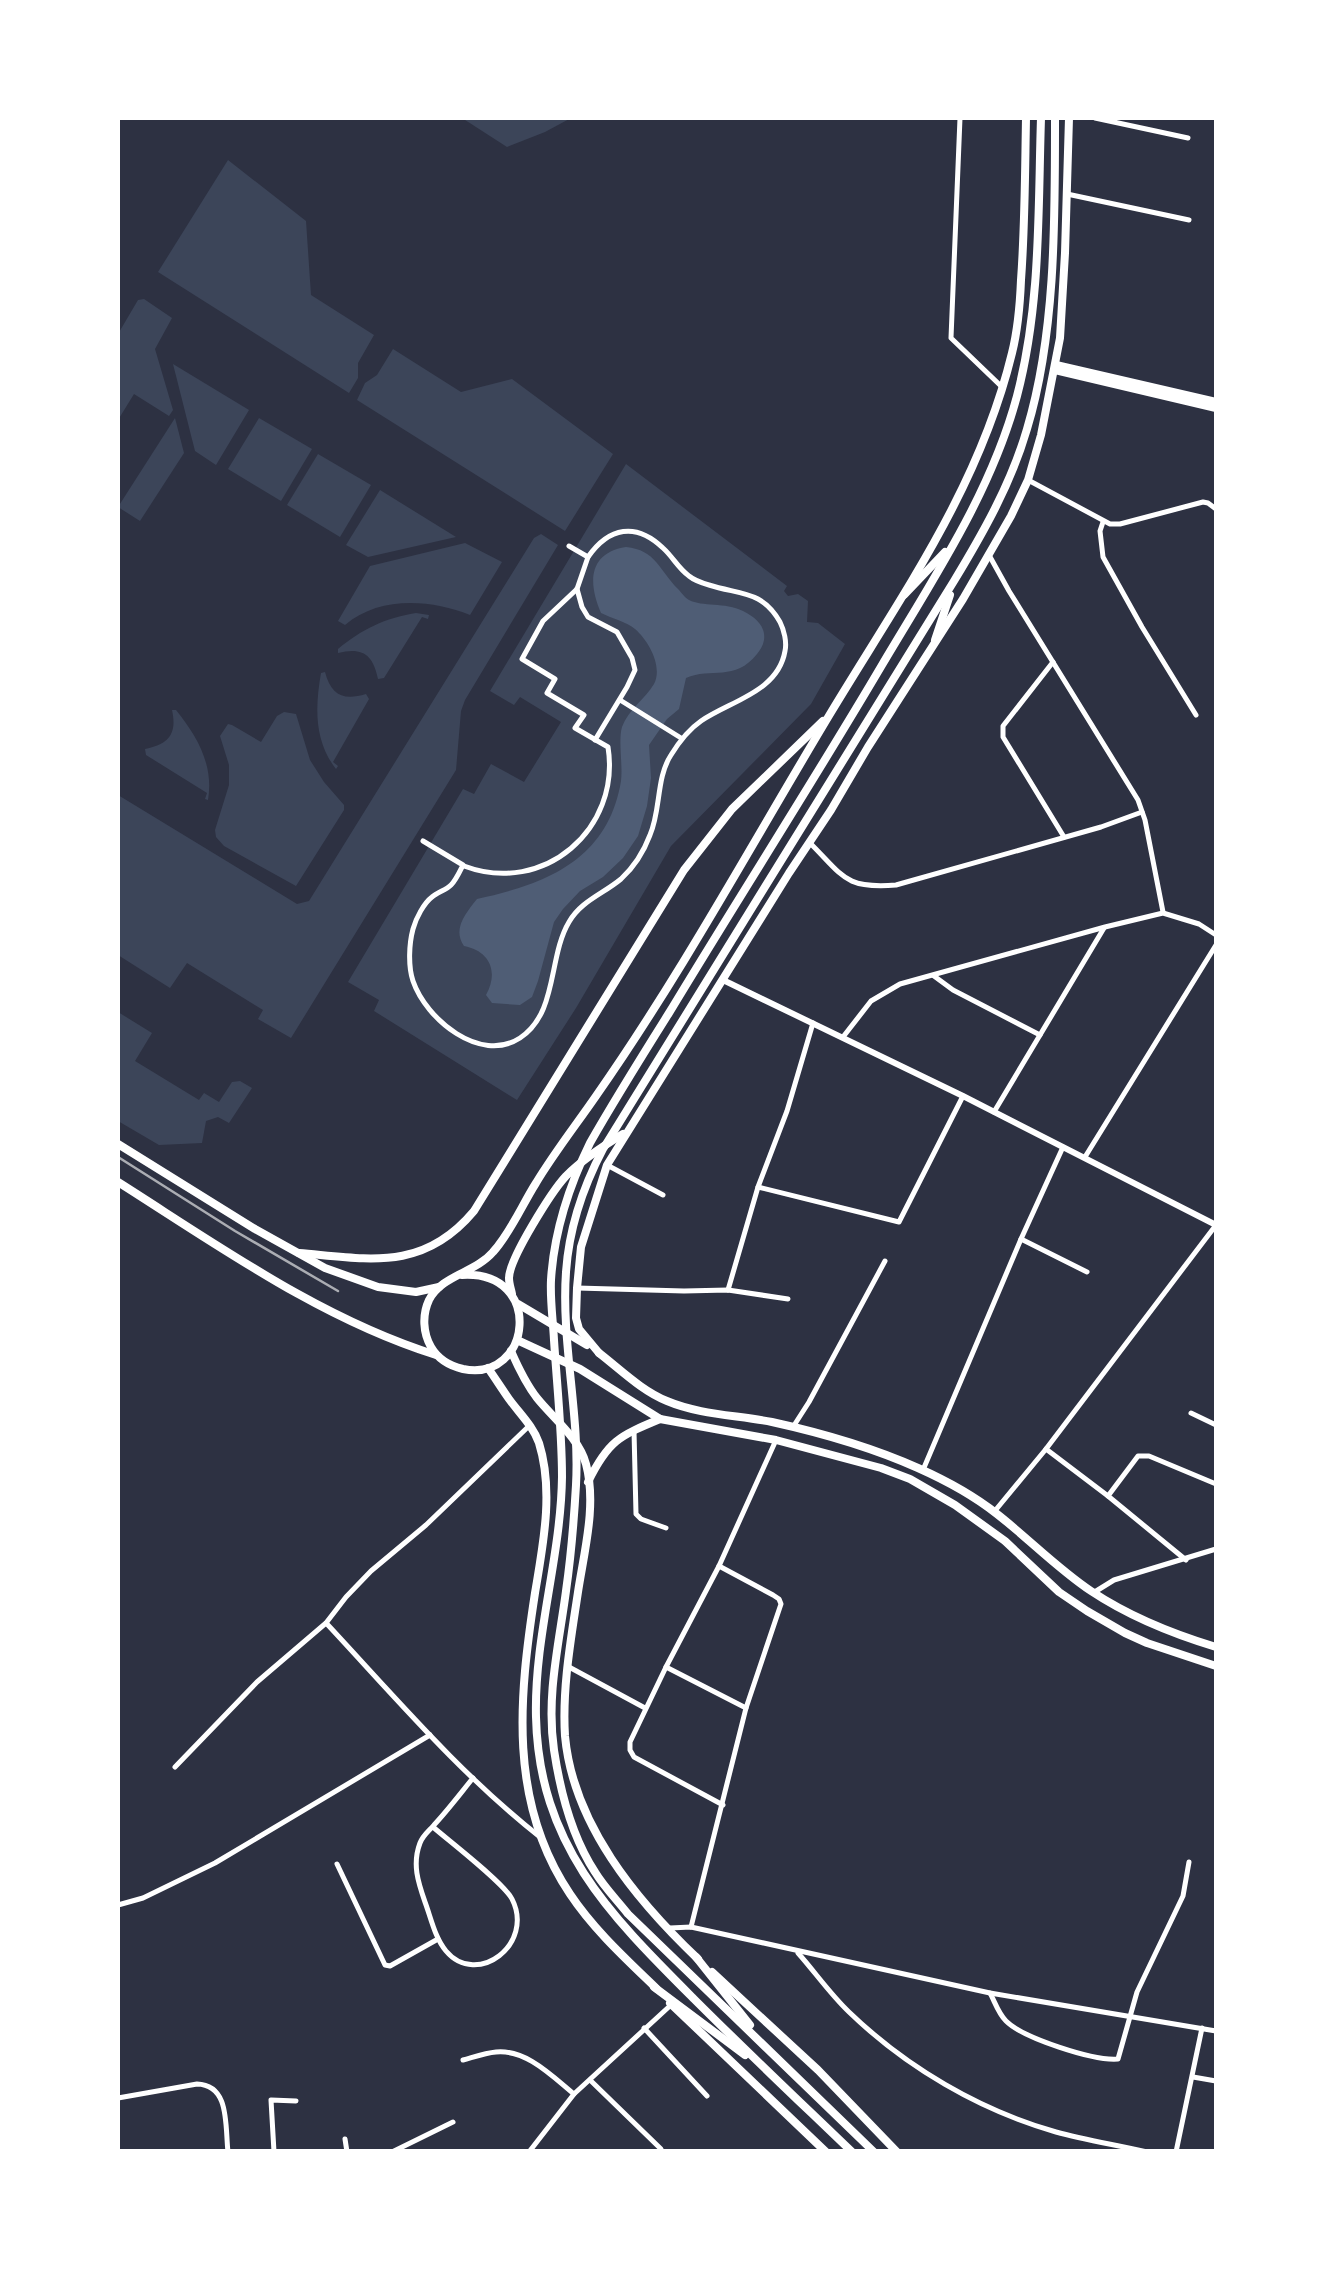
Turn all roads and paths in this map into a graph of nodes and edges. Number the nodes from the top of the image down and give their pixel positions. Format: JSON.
{"nodes":[{"id":1,"x":960,"y":118,"type":"edge"},
{"id":2,"x":1026,"y":118,"type":"edge"},
{"id":3,"x":1041,"y":118,"type":"edge"},
{"id":4,"x":1055,"y":118,"type":"edge"},
{"id":5,"x":1069,"y":118,"type":"edge"},
{"id":6,"x":1094,"y":118,"type":"edge"},
{"id":7,"x":1188,"y":138,"type":"dead end"},
{"id":8,"x":1067,"y":194,"type":"junction"},
{"id":9,"x":1188,"y":220,"type":"dead end"},
{"id":10,"x":1056,"y":367,"type":"junction"},
{"id":11,"x":1003,"y":388,"type":"junction"},
{"id":12,"x":1216,"y":405,"type":"edge"},
{"id":13,"x":1028,"y":480,"type":"junction"},
{"id":14,"x":1216,"y":508,"type":"edge"},
{"id":15,"x":1103,"y":522,"type":"junction"},
{"id":16,"x":952,"y":545,"type":"junction"},
{"id":17,"x":569,"y":546,"type":"dead end"},
{"id":18,"x":989,"y":555,"type":"junction"},
{"id":19,"x":588,"y":558,"type":"junction"},
{"id":20,"x":954,"y":581,"type":"junction"},
{"id":21,"x":577,"y":589,"type":"junction"},
{"id":22,"x":904,"y":595,"type":"junction"},
{"id":23,"x":935,"y":640,"type":"junction"},
{"id":24,"x":1052,"y":662,"type":"junction"},
{"id":25,"x":620,"y":700,"type":"junction"},
{"id":26,"x":1196,"y":714,"type":"dead end"},
{"id":27,"x":828,"y":716,"type":"junction"},
{"id":28,"x":682,"y":738,"type":"junction"},
{"id":29,"x":595,"y":740,"type":"junction"},
{"id":30,"x":1142,"y":812,"type":"junction"},
{"id":31,"x":1064,"y":837,"type":"junction"},
{"id":32,"x":423,"y":841,"type":"dead end"},
{"id":33,"x":810,"y":842,"type":"junction"},
{"id":34,"x":463,"y":865,"type":"junction"},
{"id":35,"x":1163,"y":913,"type":"junction"},
{"id":36,"x":1105,"y":927,"type":"junction"},
{"id":37,"x":1216,"y":935,"type":"edge"},
{"id":38,"x":1216,"y":945,"type":"edge"},
{"id":39,"x":934,"y":976,"type":"junction"},
{"id":40,"x":723,"y":980,"type":"junction"},
{"id":41,"x":813,"y":1022,"type":"junction"},
{"id":42,"x":1040,"y":1035,"type":"junction"},
{"id":43,"x":843,"y":1036,"type":"junction"},
{"id":44,"x":963,"y":1096,"type":"junction"},
{"id":45,"x":994,"y":1112,"type":"junction"},
{"id":46,"x":628,"y":1131,"type":"junction"},
{"id":47,"x":118,"y":1144,"type":"edge"},
{"id":48,"x":1063,"y":1147,"type":"junction"},
{"id":49,"x":1085,"y":1158,"type":"junction"},
{"id":50,"x":607,"y":1165,"type":"junction"},
{"id":51,"x":118,"y":1182,"type":"edge"},
{"id":52,"x":758,"y":1187,"type":"junction"},
{"id":53,"x":663,"y":1195,"type":"dead end"},
{"id":54,"x":1216,"y":1225,"type":"edge"},
{"id":55,"x":1022,"y":1239,"type":"junction"},
{"id":56,"x":299,"y":1253,"type":"junction"},
{"id":57,"x":886,"y":1260,"type":"dead end"},
{"id":58,"x":1088,"y":1272,"type":"dead end"},
{"id":59,"x":462,"y":1275,"type":"junction"},
{"id":60,"x":438,"y":1287,"type":"junction"},
{"id":61,"x":577,"y":1288,"type":"junction"},
{"id":62,"x":728,"y":1290,"type":"junction"},
{"id":63,"x":512,"y":1294,"type":"junction"},
{"id":64,"x":788,"y":1300,"type":"dead end"},
{"id":65,"x":517,"y":1304,"type":"junction"},
{"id":66,"x":517,"y":1340,"type":"junction"},
{"id":67,"x":511,"y":1351,"type":"junction"},
{"id":68,"x":436,"y":1354,"type":"junction"},
{"id":69,"x":600,"y":1354,"type":"junction"},
{"id":70,"x":488,"y":1368,"type":"junction"},
{"id":71,"x":1191,"y":1413,"type":"dead end"},
{"id":72,"x":660,"y":1419,"type":"junction"},
{"id":73,"x":1216,"y":1424,"type":"edge"},
{"id":74,"x":530,"y":1425,"type":"junction"},
{"id":75,"x":792,"y":1427,"type":"junction"},
{"id":76,"x":634,"y":1430,"type":"junction"},
{"id":77,"x":776,"y":1440,"type":"junction"},
{"id":78,"x":846,"y":1441,"type":"junction"},
{"id":79,"x":1046,"y":1449,"type":"junction"},
{"id":80,"x":841,"y":1456,"type":"junction"},
{"id":81,"x":924,"y":1470,"type":"junction"},
{"id":82,"x":588,"y":1482,"type":"junction"},
{"id":83,"x":1216,"y":1484,"type":"edge"},
{"id":84,"x":1108,"y":1496,"type":"junction"},
{"id":85,"x":994,"y":1512,"type":"junction"},
{"id":86,"x":666,"y":1528,"type":"dead end"},
{"id":87,"x":1216,"y":1549,"type":"edge"},
{"id":88,"x":1186,"y":1560,"type":"junction"},
{"id":89,"x":719,"y":1566,"type":"junction"},
{"id":90,"x":1093,"y":1593,"type":"junction"},
{"id":91,"x":326,"y":1623,"type":"junction"},
{"id":92,"x":1216,"y":1647,"type":"edge"},
{"id":93,"x":567,"y":1666,"type":"junction"},
{"id":94,"x":1216,"y":1666,"type":"edge"},
{"id":95,"x":666,"y":1667,"type":"junction"},
{"id":96,"x":645,"y":1708,"type":"junction"},
{"id":97,"x":746,"y":1708,"type":"junction"},
{"id":98,"x":430,"y":1734,"type":"junction"},
{"id":99,"x":174,"y":1767,"type":"dead end"},
{"id":100,"x":473,"y":1778,"type":"junction"},
{"id":101,"x":723,"y":1805,"type":"junction"},
{"id":102,"x":433,"y":1827,"type":"junction"},
{"id":103,"x":540,"y":1837,"type":"junction"},
{"id":104,"x":1189,"y":1862,"type":"dead end"},
{"id":105,"x":336,"y":1864,"type":"dead end"},
{"id":106,"x":118,"y":1905,"type":"edge"},
{"id":107,"x":690,"y":1927,"type":"junction"},
{"id":108,"x":666,"y":1928,"type":"junction"},
{"id":109,"x":438,"y":1938,"type":"junction"},
{"id":110,"x":796,"y":1950,"type":"junction"},
{"id":111,"x":696,"y":1957,"type":"junction"},
{"id":112,"x":654,"y":1987,"type":"junction"},
{"id":113,"x":990,"y":1992,"type":"junction"},
{"id":114,"x":672,"y":2004,"type":"junction"},
{"id":115,"x":1130,"y":2016,"type":"junction"},
{"id":116,"x":644,"y":2028,"type":"junction"},
{"id":117,"x":1202,"y":2028,"type":"junction"},
{"id":118,"x":1216,"y":2030,"type":"edge"},
{"id":119,"x":765,"y":2045,"type":"junction"},
{"id":120,"x":463,"y":2060,"type":"dead end"},
{"id":121,"x":757,"y":2062,"type":"junction"},
{"id":122,"x":1193,"y":2077,"type":"junction"},
{"id":123,"x":590,"y":2080,"type":"junction"},
{"id":124,"x":1216,"y":2082,"type":"edge"},
{"id":125,"x":574,"y":2094,"type":"junction"},
{"id":126,"x":707,"y":2096,"type":"dead end"},
{"id":127,"x":118,"y":2098,"type":"edge"},
{"id":128,"x":296,"y":2101,"type":"dead end"},
{"id":129,"x":453,"y":2122,"type":"dead end"},
{"id":130,"x":345,"y":2138,"type":"dead end"},
{"id":131,"x":661,"y":2149,"type":"edge"},
{"id":132,"x":822,"y":2150,"type":"edge"},
{"id":133,"x":228,"y":2152,"type":"edge"},
{"id":134,"x":274,"y":2152,"type":"edge"},
{"id":135,"x":347,"y":2152,"type":"edge"},
{"id":136,"x":392,"y":2152,"type":"edge"},
{"id":137,"x":528,"y":2152,"type":"edge"},
{"id":138,"x":852,"y":2152,"type":"edge"},
{"id":139,"x":874,"y":2152,"type":"edge"},
{"id":140,"x":897,"y":2152,"type":"edge"},
{"id":141,"x":1147,"y":2152,"type":"edge"},
{"id":142,"x":1176,"y":2152,"type":"edge"}],
"edges":[{"from":1,"to":11,"type":"street"},
{"from":2,"to":11,"type":"main road"},
{"from":3,"to":16,"type":"main road"},
{"from":4,"to":20,"type":"main road"},
{"from":5,"to":8,"type":"main road"},
{"from":6,"to":7,"type":"street"},
{"from":8,"to":9,"type":"street"},
{"from":8,"to":10,"type":"main road"},
{"from":10,"to":12,"type":"main road"},
{"from":10,"to":13,"type":"main road"},
{"from":11,"to":22,"type":"main road"},
{"from":13,"to":15,"type":"street"},
{"from":13,"to":18,"type":"main road"},
{"from":14,"to":15,"type":"street"},
{"from":15,"to":26,"type":"street"},
{"from":16,"to":22,"type":"main road"},
{"from":16,"to":121,"type":"main road"},
{"from":17,"to":19,"type":"street"},
{"from":18,"to":23,"type":"main road"},
{"from":18,"to":24,"type":"street"},
{"from":19,"to":21,"type":"street"},
{"from":19,"to":28,"type":"street"},
{"from":20,"to":23,"type":"main road"},
{"from":20,"to":119,"type":"main road"},
{"from":21,"to":25,"type":"street"},
{"from":21,"to":29,"type":"street"},
{"from":22,"to":27,"type":"main road"},
{"from":23,"to":33,"type":"main road"},
{"from":24,"to":30,"type":"street"},
{"from":24,"to":31,"type":"street"},
{"from":25,"to":28,"type":"street"},
{"from":25,"to":29,"type":"street"},
{"from":27,"to":56,"type":"main road"},
{"from":27,"to":59,"type":"main road"},
{"from":28,"to":34,"type":"street"},
{"from":29,"to":34,"type":"street"},
{"from":30,"to":31,"type":"street"},
{"from":30,"to":35,"type":"street"},
{"from":31,"to":33,"type":"street"},
{"from":32,"to":34,"type":"street"},
{"from":33,"to":40,"type":"main road"},
{"from":35,"to":36,"type":"street"},
{"from":35,"to":37,"type":"street"},
{"from":36,"to":39,"type":"street"},
{"from":36,"to":42,"type":"street"},
{"from":38,"to":49,"type":"street"},
{"from":39,"to":42,"type":"street"},
{"from":39,"to":43,"type":"street"},
{"from":40,"to":41,"type":"street"},
{"from":40,"to":46,"type":"main road"},
{"from":41,"to":43,"type":"street"},
{"from":41,"to":52,"type":"street"},
{"from":42,"to":45,"type":"street"},
{"from":43,"to":44,"type":"street"},
{"from":44,"to":45,"type":"street"},
{"from":44,"to":52,"type":"street"},
{"from":45,"to":48,"type":"street"},
{"from":46,"to":50,"type":"main road"},
{"from":46,"to":63,"type":"main road"},
{"from":47,"to":56,"type":"main road"},
{"from":48,"to":49,"type":"street"},
{"from":48,"to":55,"type":"street"},
{"from":49,"to":54,"type":"street"},
{"from":50,"to":53,"type":"street"},
{"from":50,"to":61,"type":"main road"},
{"from":51,"to":68,"type":"main road"},
{"from":52,"to":62,"type":"street"},
{"from":54,"to":79,"type":"street"},
{"from":55,"to":58,"type":"street"},
{"from":55,"to":81,"type":"street"},
{"from":56,"to":60,"type":"main road"},
{"from":57,"to":75,"type":"street"},
{"from":59,"to":60,"type":"main road"},
{"from":59,"to":63,"type":"main road"},
{"from":60,"to":68,"type":"main road"},
{"from":61,"to":62,"type":"street"},
{"from":61,"to":69,"type":"main road"},
{"from":62,"to":64,"type":"street"},
{"from":63,"to":65,"type":"main road"},
{"from":65,"to":66,"type":"main road"},
{"from":65,"to":69,"type":"main road"},
{"from":66,"to":67,"type":"main road"},
{"from":66,"to":72,"type":"main road"},
{"from":67,"to":70,"type":"main road"},
{"from":67,"to":82,"type":"main road"},
{"from":68,"to":70,"type":"main road"},
{"from":69,"to":75,"type":"main road"},
{"from":70,"to":74,"type":"main road"},
{"from":71,"to":73,"type":"street"},
{"from":72,"to":76,"type":"main road"},
{"from":72,"to":77,"type":"main road"},
{"from":74,"to":91,"type":"street"},
{"from":74,"to":103,"type":"main road"},
{"from":75,"to":78,"type":"main road"},
{"from":76,"to":82,"type":"main road"},
{"from":76,"to":86,"type":"street"},
{"from":77,"to":80,"type":"main road"},
{"from":77,"to":89,"type":"street"},
{"from":78,"to":80,"type":"main road"},
{"from":78,"to":81,"type":"main road"},
{"from":79,"to":84,"type":"street"},
{"from":79,"to":85,"type":"street"},
{"from":80,"to":94,"type":"main road"},
{"from":81,"to":85,"type":"main road"},
{"from":82,"to":93,"type":"main road"},
{"from":83,"to":84,"type":"street"},
{"from":84,"to":88,"type":"street"},
{"from":85,"to":90,"type":"main road"},
{"from":87,"to":88,"type":"street"},
{"from":88,"to":90,"type":"street"},
{"from":89,"to":95,"type":"street"},
{"from":89,"to":97,"type":"street"},
{"from":90,"to":92,"type":"main road"},
{"from":91,"to":98,"type":"street"},
{"from":91,"to":99,"type":"street"},
{"from":93,"to":96,"type":"street"},
{"from":93,"to":108,"type":"main road"},
{"from":95,"to":96,"type":"street"},
{"from":95,"to":97,"type":"street"},
{"from":96,"to":101,"type":"street"},
{"from":97,"to":101,"type":"street"},
{"from":98,"to":100,"type":"street"},
{"from":98,"to":106,"type":"street"},
{"from":100,"to":102,"type":"street"},
{"from":100,"to":103,"type":"street"},
{"from":101,"to":107,"type":"street"},
{"from":102,"to":109,"type":"street"},
{"from":102,"to":109,"type":"street"},
{"from":103,"to":112,"type":"main road"},
{"from":104,"to":115,"type":"street"},
{"from":105,"to":109,"type":"street"},
{"from":107,"to":108,"type":"street"},
{"from":107,"to":110,"type":"street"},
{"from":108,"to":111,"type":"main road"},
{"from":110,"to":113,"type":"street"},
{"from":110,"to":141,"type":"street"},
{"from":111,"to":119,"type":"main road"},
{"from":111,"to":140,"type":"main road"},
{"from":112,"to":114,"type":"main road"},
{"from":112,"to":121,"type":"main road"},
{"from":113,"to":115,"type":"street"},
{"from":113,"to":115,"type":"street"},
{"from":114,"to":116,"type":"street"},
{"from":114,"to":132,"type":"main road"},
{"from":115,"to":117,"type":"street"},
{"from":116,"to":123,"type":"street"},
{"from":116,"to":126,"type":"street"},
{"from":117,"to":118,"type":"street"},
{"from":117,"to":122,"type":"street"},
{"from":119,"to":139,"type":"main road"},
{"from":120,"to":125,"type":"street"},
{"from":121,"to":138,"type":"main road"},
{"from":122,"to":124,"type":"street"},
{"from":122,"to":142,"type":"street"},
{"from":123,"to":125,"type":"street"},
{"from":123,"to":131,"type":"street"},
{"from":125,"to":137,"type":"street"},
{"from":127,"to":133,"type":"street"},
{"from":128,"to":134,"type":"street"},
{"from":129,"to":136,"type":"street"},
{"from":130,"to":135,"type":"street"}]}
